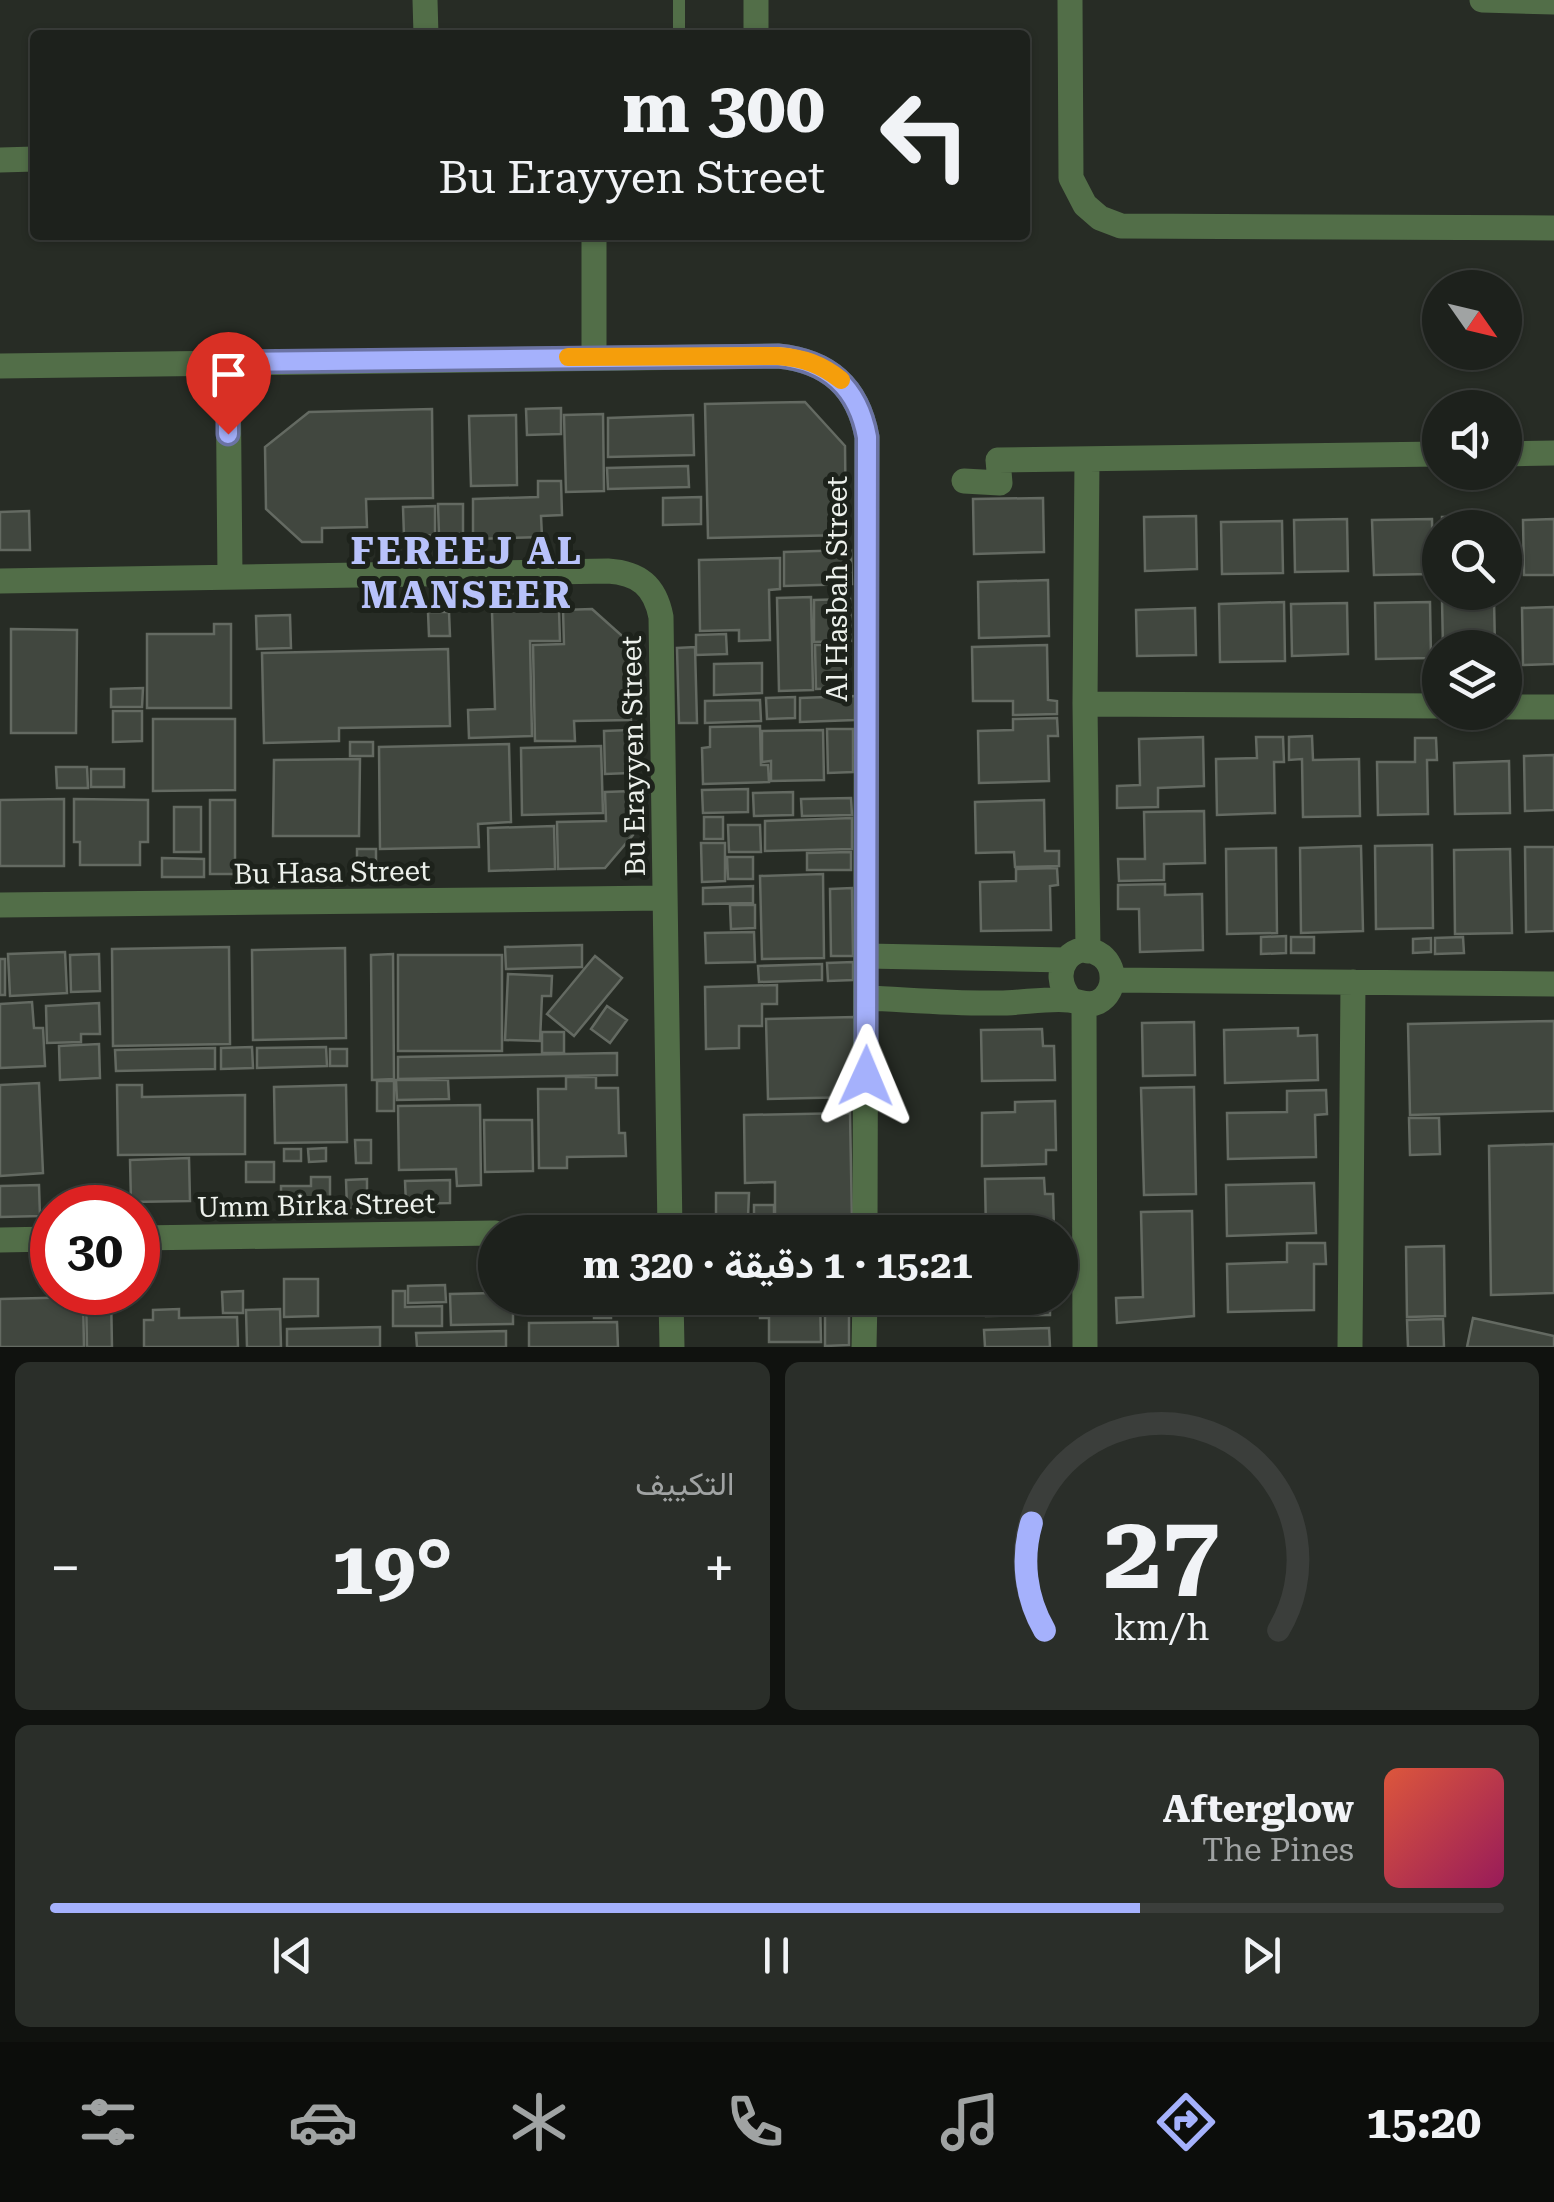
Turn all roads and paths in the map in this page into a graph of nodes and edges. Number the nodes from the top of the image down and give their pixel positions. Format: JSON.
{"nodes":[{"id":1,"x":425,"y":0,"type":"edge"},
{"id":2,"x":680,"y":0,"type":"edge"},
{"id":3,"x":756,"y":0,"type":"edge"},
{"id":4,"x":1070,"y":0,"type":"edge"},
{"id":5,"x":1482,"y":0,"type":"edge"},
{"id":6,"x":1554,"y":2,"type":"edge"},
{"id":7,"x":426,"y":30,"type":"edge"},
{"id":8,"x":679,"y":30,"type":"edge"},
{"id":9,"x":756,"y":30,"type":"edge"},
{"id":10,"x":30,"y":159,"type":"edge"},
{"id":11,"x":0,"y":160,"type":"edge"},
{"id":12,"x":1554,"y":228,"type":"edge"},
{"id":13,"x":594,"y":240,"type":"edge"},
{"id":14,"x":594,"y":357,"type":"junction"},
{"id":15,"x":228,"y":362,"type":"junction"},
{"id":16,"x":0,"y":366,"type":"edge"},
{"id":17,"x":1554,"y":453,"type":"edge"},
{"id":18,"x":1422,"y":454,"type":"edge"},
{"id":19,"x":1522,"y":454,"type":"edge"},
{"id":20,"x":1088,"y":459,"type":"junction"},
{"id":21,"x":964,"y":481,"type":"dead end"},
{"id":22,"x":230,"y":577,"type":"junction"},
{"id":23,"x":0,"y":580,"type":"edge"},
{"id":24,"x":1085,"y":704,"type":"junction"},
{"id":25,"x":1422,"y":706,"type":"edge"},
{"id":26,"x":1522,"y":706,"type":"edge"},
{"id":27,"x":1554,"y":707,"type":"edge"},
{"id":28,"x":665,"y":898,"type":"junction"},
{"id":29,"x":0,"y":905,"type":"edge"},
{"id":30,"x":1077,"y":955,"type":"junction"},
{"id":31,"x":866,"y":956,"type":"junction"},
{"id":32,"x":1113,"y":980,"type":"junction"},
{"id":33,"x":1354,"y":982,"type":"junction"},
{"id":34,"x":1554,"y":984,"type":"edge"},
{"id":35,"x":867,"y":998,"type":"junction"},
{"id":36,"x":1078,"y":1002,"type":"junction"},
{"id":37,"x":670,"y":1215,"type":"edge"},
{"id":38,"x":865,"y":1215,"type":"edge"},
{"id":39,"x":478,"y":1233,"type":"edge"},
{"id":40,"x":160,"y":1238,"type":"edge"},
{"id":41,"x":30,"y":1239,"type":"edge"},
{"id":42,"x":0,"y":1240,"type":"edge"},
{"id":43,"x":671,"y":1315,"type":"edge"},
{"id":44,"x":865,"y":1315,"type":"edge"},
{"id":45,"x":672,"y":1347,"type":"edge"},
{"id":46,"x":864,"y":1347,"type":"edge"},
{"id":47,"x":1085,"y":1347,"type":"edge"},
{"id":48,"x":1350,"y":1347,"type":"edge"}],
"edges":[{"from":1,"to":7,"type":"street"},
{"from":2,"to":8,"type":"lane"},
{"from":3,"to":9,"type":"street"},
{"from":4,"to":12,"type":"street"},
{"from":5,"to":6,"type":"street"},
{"from":10,"to":11,"type":"street"},
{"from":13,"to":14,"type":"street"},
{"from":14,"to":15,"type":"street","name":"Al Hasbah Street"},
{"from":14,"to":31,"type":"street","name":"Al Hasbah Street"},
{"from":15,"to":16,"type":"street","name":"Al Hasbah Street"},
{"from":15,"to":22,"type":"street"},
{"from":17,"to":19,"type":"street"},
{"from":18,"to":20,"type":"street"},
{"from":20,"to":21,"type":"street"},
{"from":20,"to":24,"type":"street"},
{"from":22,"to":23,"type":"street","name":"Bu Erayyen Street"},
{"from":22,"to":28,"type":"street","name":"Bu Erayyen Street"},
{"from":24,"to":25,"type":"street"},
{"from":24,"to":30,"type":"street"},
{"from":26,"to":27,"type":"street"},
{"from":28,"to":29,"type":"street","name":"Bu Hasa Street"},
{"from":28,"to":37,"type":"street","name":"Bu Erayyen Street"},
{"from":30,"to":31,"type":"street"},
{"from":30,"to":32,"type":"street"},
{"from":30,"to":36,"type":"street"},
{"from":31,"to":35,"type":"street","name":"Al Hasbah Street"},
{"from":32,"to":33,"type":"street"},
{"from":32,"to":36,"type":"street"},
{"from":33,"to":34,"type":"street"},
{"from":33,"to":48,"type":"street"},
{"from":35,"to":36,"type":"street"},
{"from":35,"to":38,"type":"street","name":"Al Hasbah Street"},
{"from":36,"to":47,"type":"street"},
{"from":39,"to":40,"type":"street","name":"Umm Birka Street"},
{"from":41,"to":42,"type":"street"},
{"from":43,"to":45,"type":"street"},
{"from":44,"to":46,"type":"street"}]}
